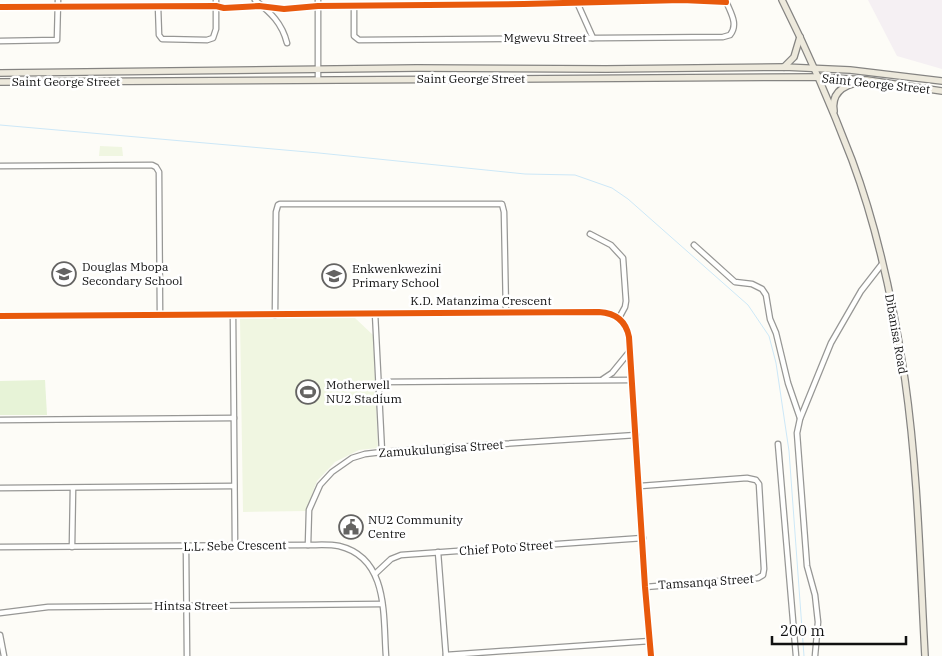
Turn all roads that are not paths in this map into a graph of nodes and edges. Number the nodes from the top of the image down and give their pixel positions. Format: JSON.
{"nodes":[{"id":1,"x":58,"y":0,"type":"edge"},
{"id":2,"x":255,"y":0,"type":"edge"},
{"id":3,"x":318,"y":0,"type":"edge"},
{"id":4,"x":682,"y":0,"type":"edge"},
{"id":5,"x":782,"y":0,"type":"edge"},
{"id":6,"x":726,"y":1,"type":"edge"},
{"id":7,"x":524,"y":2,"type":"edge"},
{"id":8,"x":577,"y":2,"type":"edge"},
{"id":9,"x":216,"y":3,"type":"edge"},
{"id":10,"x":158,"y":6,"type":"junction"},
{"id":11,"x":318,"y":6,"type":"junction"},
{"id":12,"x":354,"y":6,"type":"junction"},
{"id":13,"x":0,"y":7,"type":"edge"},
{"id":14,"x":58,"y":7,"type":"junction"},
{"id":15,"x":263,"y":7,"type":"junction"},
{"id":16,"x":800,"y":37,"type":"junction"},
{"id":17,"x":592,"y":38,"type":"junction"},
{"id":18,"x":0,"y":41,"type":"edge"},
{"id":19,"x":286,"y":44,"type":"dead end"},
{"id":20,"x":784,"y":67,"type":"junction"},
{"id":21,"x":814,"y":67,"type":"junction"},
{"id":22,"x":318,"y":69,"type":"junction"},
{"id":23,"x":0,"y":73,"type":"edge"},
{"id":24,"x":818,"y":77,"type":"junction"},
{"id":25,"x":318,"y":80,"type":"junction"},
{"id":26,"x":867,"y":80,"type":"junction"},
{"id":27,"x":0,"y":82,"type":"edge"},
{"id":28,"x":942,"y":82,"type":"edge"},
{"id":29,"x":942,"y":91,"type":"edge"},
{"id":30,"x":835,"y":120,"type":"junction"},
{"id":31,"x":0,"y":166,"type":"edge"},
{"id":32,"x":590,"y":234,"type":"dead end"},
{"id":33,"x":694,"y":245,"type":"dead end"},
{"id":34,"x":882,"y":264,"type":"junction"},
{"id":35,"x":506,"y":312,"type":"junction"},
{"id":36,"x":376,"y":313,"type":"junction"},
{"id":37,"x":233,"y":314,"type":"junction"},
{"id":38,"x":160,"y":315,"type":"junction"},
{"id":39,"x":275,"y":315,"type":"junction"},
{"id":40,"x":0,"y":316,"type":"edge"},
{"id":41,"x":619,"y":318,"type":"junction"},
{"id":42,"x":630,"y":351,"type":"junction"},
{"id":43,"x":602,"y":380,"type":"junction"},
{"id":44,"x":632,"y":380,"type":"junction"},
{"id":45,"x":378,"y":382,"type":"junction"},
{"id":46,"x":234,"y":418,"type":"junction"},
{"id":47,"x":800,"y":419,"type":"junction"},
{"id":48,"x":0,"y":420,"type":"edge"},
{"id":49,"x":636,"y":435,"type":"junction"},
{"id":50,"x":778,"y":444,"type":"dead end"},
{"id":51,"x":382,"y":452,"type":"junction"},
{"id":52,"x":234,"y":486,"type":"junction"},
{"id":53,"x":640,"y":486,"type":"junction"},
{"id":54,"x":0,"y":488,"type":"edge"},
{"id":55,"x":73,"y":488,"type":"junction"},
{"id":56,"x":643,"y":538,"type":"junction"},
{"id":57,"x":235,"y":545,"type":"junction"},
{"id":58,"x":308,"y":545,"type":"junction"},
{"id":59,"x":186,"y":546,"type":"junction"},
{"id":60,"x":0,"y":547,"type":"edge"},
{"id":61,"x":72,"y":547,"type":"junction"},
{"id":62,"x":438,"y":552,"type":"junction"},
{"id":63,"x":376,"y":574,"type":"junction"},
{"id":64,"x":645,"y":587,"type":"junction"},
{"id":65,"x":382,"y":604,"type":"junction"},
{"id":66,"x":186,"y":605,"type":"junction"},
{"id":67,"x":0,"y":613,"type":"edge"},
{"id":68,"x":0,"y":635,"type":"edge"},
{"id":69,"x":650,"y":641,"type":"junction"},
{"id":70,"x":4,"y":656,"type":"edge"},
{"id":71,"x":187,"y":656,"type":"edge"},
{"id":72,"x":386,"y":656,"type":"edge"},
{"id":73,"x":446,"y":656,"type":"edge"},
{"id":74,"x":651,"y":656,"type":"edge"},
{"id":75,"x":796,"y":656,"type":"edge"},
{"id":76,"x":815,"y":656,"type":"edge"},
{"id":77,"x":927,"y":656,"type":"edge"}],
"edges":[{"from":1,"to":14,"type":"street"},
{"from":2,"to":15,"type":"street"},
{"from":3,"to":11,"type":"street"},
{"from":4,"to":6,"type":"street"},
{"from":4,"to":8,"type":"street"},
{"from":5,"to":16,"type":"main road","name":"Dibanisa Road"},
{"from":6,"to":17,"type":"street","name":"Mgwevu Street"},
{"from":7,"to":8,"type":"street"},
{"from":7,"to":12,"type":"street"},
{"from":8,"to":17,"type":"street"},
{"from":9,"to":10,"type":"street"},
{"from":9,"to":10,"type":"street"},
{"from":9,"to":15,"type":"street"},
{"from":10,"to":14,"type":"street"},
{"from":11,"to":12,"type":"street"},
{"from":11,"to":15,"type":"street"},
{"from":11,"to":22,"type":"street"},
{"from":12,"to":17,"type":"street","name":"Mgwevu Street"},
{"from":13,"to":14,"type":"street"},
{"from":14,"to":18,"type":"street"},
{"from":15,"to":19,"type":"street"},
{"from":16,"to":20,"type":"main road"},
{"from":16,"to":21,"type":"main road","name":"Dibanisa Road"},
{"from":20,"to":21,"type":"main road","name":"Saint George Street"},
{"from":20,"to":22,"type":"main road","name":"Saint George Street"},
{"from":21,"to":24,"type":"main road","name":"Dibanisa Road"},
{"from":21,"to":28,"type":"main road","name":"Saint George Street"},
{"from":22,"to":23,"type":"main road","name":"Saint George Street"},
{"from":22,"to":25,"type":"street"},
{"from":24,"to":25,"type":"main road","name":"Saint George Street"},
{"from":24,"to":26,"type":"main road","name":"Saint George Street"},
{"from":24,"to":30,"type":"main road","name":"Dibanisa Road"},
{"from":25,"to":27,"type":"main road","name":"Saint George Street"},
{"from":26,"to":29,"type":"main road","name":"Saint George Street"},
{"from":26,"to":30,"type":"main road"},
{"from":30,"to":34,"type":"main road","name":"Dibanisa Road"},
{"from":31,"to":38,"type":"street"},
{"from":32,"to":41,"type":"street"},
{"from":33,"to":47,"type":"street"},
{"from":34,"to":47,"type":"street"},
{"from":34,"to":77,"type":"main road","name":"Dibanisa Road"},
{"from":35,"to":36,"type":"street","name":"K.D. Matanzima Crescent"},
{"from":35,"to":39,"type":"street"},
{"from":35,"to":41,"type":"street","name":"K.D. Matanzima Crescent"},
{"from":36,"to":39,"type":"street","name":"K.D. Matanzima Crescent"},
{"from":36,"to":45,"type":"street"},
{"from":37,"to":38,"type":"street","name":"K.D. Matanzima Crescent"},
{"from":37,"to":39,"type":"street","name":"K.D. Matanzima Crescent"},
{"from":37,"to":46,"type":"street"},
{"from":38,"to":40,"type":"street","name":"K.D. Matanzima Crescent"},
{"from":41,"to":42,"type":"street"},
{"from":42,"to":43,"type":"street"},
{"from":42,"to":44,"type":"street"},
{"from":43,"to":44,"type":"street"},
{"from":43,"to":45,"type":"street"},
{"from":44,"to":49,"type":"street"},
{"from":45,"to":51,"type":"street"},
{"from":46,"to":48,"type":"street"},
{"from":46,"to":52,"type":"street"},
{"from":47,"to":76,"type":"street"},
{"from":49,"to":51,"type":"street","name":"Zamukulungisa Street"},
{"from":49,"to":53,"type":"street"},
{"from":50,"to":75,"type":"street"},
{"from":51,"to":58,"type":"street","name":"Zamukulungisa Street"},
{"from":52,"to":55,"type":"street"},
{"from":52,"to":57,"type":"street"},
{"from":53,"to":56,"type":"street"},
{"from":53,"to":64,"type":"street","name":"Tamsanqa Street"},
{"from":54,"to":55,"type":"street"},
{"from":55,"to":61,"type":"street"},
{"from":56,"to":62,"type":"street","name":"Chief Poto Street"},
{"from":56,"to":64,"type":"street"},
{"from":57,"to":58,"type":"street","name":"L.L. Sebe Crescent"},
{"from":57,"to":59,"type":"street","name":"L.L. Sebe Crescent"},
{"from":58,"to":63,"type":"street","name":"L.L. Sebe Crescent"},
{"from":59,"to":61,"type":"street","name":"L.L. Sebe Crescent"},
{"from":59,"to":66,"type":"street"},
{"from":60,"to":61,"type":"street","name":"L.L. Sebe Crescent"},
{"from":62,"to":63,"type":"street","name":"Chief Poto Street"},
{"from":62,"to":73,"type":"street"},
{"from":63,"to":65,"type":"street"},
{"from":64,"to":69,"type":"street"},
{"from":65,"to":66,"type":"street","name":"Hintsa Street"},
{"from":65,"to":72,"type":"street"},
{"from":66,"to":67,"type":"street","name":"Hintsa Street"},
{"from":66,"to":71,"type":"street"},
{"from":68,"to":70,"type":"street"},
{"from":69,"to":73,"type":"street"},
{"from":69,"to":74,"type":"street"}]}
